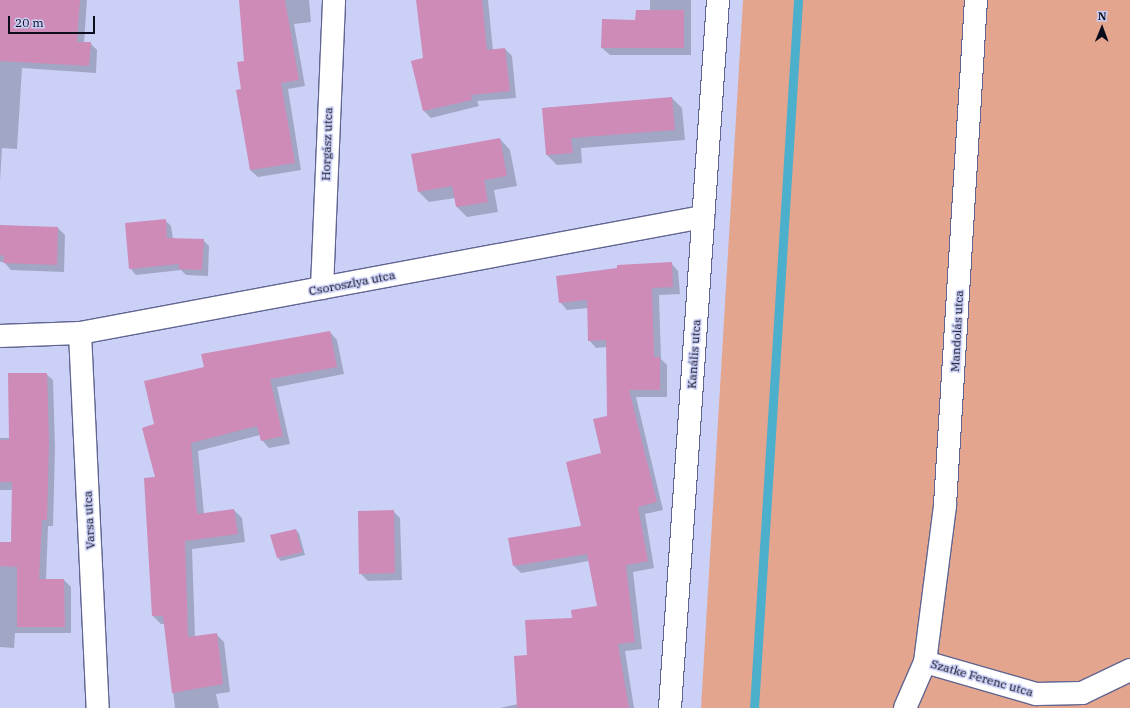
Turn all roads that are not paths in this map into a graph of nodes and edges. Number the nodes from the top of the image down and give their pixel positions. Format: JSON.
{"nodes":[{"id":1,"x":334,"y":0,"type":"edge"},
{"id":2,"x":718,"y":0,"type":"edge"},
{"id":3,"x":976,"y":0,"type":"edge"},
{"id":4,"x":703,"y":217,"type":"junction"},
{"id":5,"x":322,"y":288,"type":"junction"},
{"id":6,"x":80,"y":333,"type":"junction"},
{"id":7,"x":0,"y":336,"type":"edge"},
{"id":8,"x":925,"y":662,"type":"junction"},
{"id":9,"x":1130,"y":670,"type":"edge"},
{"id":10,"x":98,"y":708,"type":"edge"},
{"id":11,"x":670,"y":708,"type":"edge"},
{"id":12,"x":905,"y":708,"type":"edge"}],
"edges":[{"from":1,"to":5,"type":"street","name":"Horgász utca"},
{"from":2,"to":4,"type":"street","name":"Kanális utca"},
{"from":3,"to":8,"type":"street","name":"Mandolás utca"},
{"from":4,"to":5,"type":"street","name":"Csoroszlya utca"},
{"from":4,"to":11,"type":"street","name":"Kanális utca"},
{"from":5,"to":6,"type":"street","name":"Csoroszlya utca"},
{"from":6,"to":7,"type":"street","name":"Csoroszlya utca"},
{"from":6,"to":10,"type":"street","name":"Varsa utca"},
{"from":8,"to":9,"type":"street","name":"Szatke Ferenc utca"},
{"from":8,"to":12,"type":"street","name":"Mandolás utca"}]}
